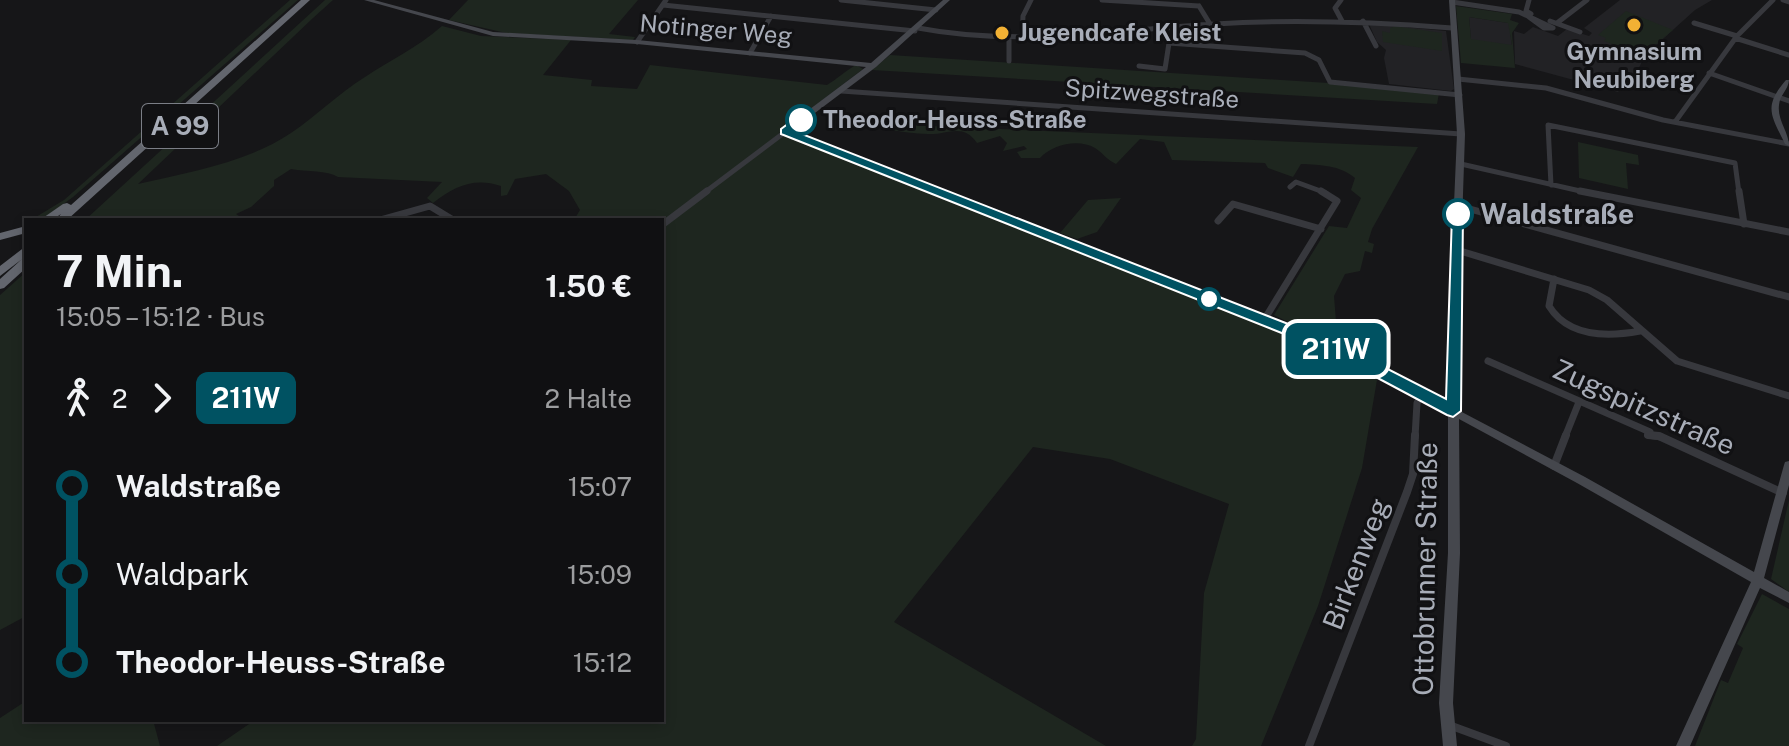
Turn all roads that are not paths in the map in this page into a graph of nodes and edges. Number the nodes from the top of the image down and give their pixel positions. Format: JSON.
{"nodes":[{"id":1,"x":306,"y":0,"type":"edge"},
{"id":2,"x":316,"y":0,"type":"edge"},
{"id":3,"x":367,"y":0,"type":"edge"},
{"id":4,"x":841,"y":0,"type":"edge"},
{"id":5,"x":947,"y":0,"type":"edge"},
{"id":6,"x":1031,"y":0,"type":"edge"},
{"id":7,"x":1102,"y":0,"type":"edge"},
{"id":8,"x":1330,"y":0,"type":"edge"},
{"id":9,"x":1529,"y":0,"type":"edge"},
{"id":10,"x":1587,"y":0,"type":"edge"},
{"id":11,"x":1773,"y":0,"type":"edge"},
{"id":12,"x":1783,"y":0,"type":"edge"},
{"id":13,"x":1452,"y":1,"type":"edge"},
{"id":14,"x":664,"y":2,"type":"edge"},
{"id":15,"x":1338,"y":2,"type":"edge"},
{"id":16,"x":1789,"y":2,"type":"edge"},
{"id":17,"x":1200,"y":3,"type":"edge"},
{"id":18,"x":936,"y":10,"type":"junction"},
{"id":19,"x":771,"y":16,"type":"junction"},
{"id":20,"x":1529,"y":17,"type":"dead end"},
{"id":21,"x":1342,"y":21,"type":"junction"},
{"id":22,"x":1363,"y":21,"type":"junction"},
{"id":23,"x":1557,"y":23,"type":"junction"},
{"id":24,"x":1694,"y":23,"type":"dead end"},
{"id":25,"x":1210,"y":24,"type":"junction"},
{"id":26,"x":1165,"y":27,"type":"junction"},
{"id":27,"x":1452,"y":28,"type":"junction"},
{"id":28,"x":916,"y":29,"type":"junction"},
{"id":29,"x":1580,"y":32,"type":"dead end"},
{"id":30,"x":1736,"y":37,"type":"junction"},
{"id":31,"x":1009,"y":40,"type":"junction"},
{"id":32,"x":1022,"y":40,"type":"junction"},
{"id":33,"x":637,"y":42,"type":"junction"},
{"id":34,"x":1169,"y":43,"type":"junction"},
{"id":35,"x":1376,"y":46,"type":"dead end"},
{"id":36,"x":750,"y":53,"type":"junction"},
{"id":37,"x":1789,"y":55,"type":"edge"},
{"id":38,"x":1009,"y":61,"type":"dead end"},
{"id":39,"x":873,"y":65,"type":"junction"},
{"id":40,"x":1139,"y":66,"type":"dead end"},
{"id":41,"x":1709,"y":73,"type":"junction"},
{"id":42,"x":1458,"y":79,"type":"junction"},
{"id":43,"x":1789,"y":82,"type":"edge"},
{"id":44,"x":841,"y":91,"type":"junction"},
{"id":45,"x":1460,"y":95,"type":"junction"},
{"id":46,"x":1775,"y":96,"type":"junction"},
{"id":47,"x":1789,"y":101,"type":"edge"},
{"id":48,"x":1675,"y":122,"type":"junction"},
{"id":49,"x":785,"y":132,"type":"junction"},
{"id":50,"x":1461,"y":134,"type":"junction"},
{"id":51,"x":1789,"y":144,"type":"edge"},
{"id":52,"x":1461,"y":164,"type":"junction"},
{"id":53,"x":1551,"y":185,"type":"junction"},
{"id":54,"x":100,"y":186,"type":"junction"},
{"id":55,"x":1292,"y":186,"type":"dead end"},
{"id":56,"x":1459,"y":206,"type":"junction"},
{"id":57,"x":48,"y":218,"type":"edge"},
{"id":58,"x":63,"y":218,"type":"edge"},
{"id":59,"x":76,"y":218,"type":"edge"},
{"id":60,"x":387,"y":218,"type":"edge"},
{"id":61,"x":450,"y":218,"type":"edge"},
{"id":62,"x":1218,"y":221,"type":"dead end"},
{"id":63,"x":664,"y":223,"type":"edge"},
{"id":64,"x":1744,"y":224,"type":"junction"},
{"id":65,"x":1321,"y":229,"type":"junction"},
{"id":66,"x":24,"y":230,"type":"edge"},
{"id":67,"x":1789,"y":232,"type":"edge"},
{"id":68,"x":0,"y":237,"type":"edge"},
{"id":69,"x":1457,"y":250,"type":"junction"},
{"id":70,"x":24,"y":252,"type":"edge"},
{"id":71,"x":24,"y":264,"type":"edge"},
{"id":72,"x":0,"y":272,"type":"edge"},
{"id":73,"x":1554,"y":279,"type":"junction"},
{"id":74,"x":0,"y":285,"type":"edge"},
{"id":75,"x":1789,"y":297,"type":"edge"},
{"id":76,"x":1264,"y":320,"type":"junction"},
{"id":77,"x":1640,"y":331,"type":"junction"},
{"id":78,"x":1488,"y":361,"type":"dead end"},
{"id":79,"x":1422,"y":393,"type":"junction"},
{"id":80,"x":1789,"y":396,"type":"edge"},
{"id":81,"x":1579,"y":402,"type":"junction"},
{"id":82,"x":1453,"y":411,"type":"junction"},
{"id":83,"x":1789,"y":465,"type":"edge"},
{"id":84,"x":1554,"y":466,"type":"junction"},
{"id":85,"x":1783,"y":493,"type":"junction"},
{"id":86,"x":1758,"y":580,"type":"junction"},
{"id":87,"x":1789,"y":598,"type":"edge"},
{"id":88,"x":1449,"y":725,"type":"junction"},
{"id":89,"x":1309,"y":746,"type":"edge"},
{"id":90,"x":1450,"y":746,"type":"edge"},
{"id":91,"x":1506,"y":746,"type":"edge"},
{"id":92,"x":1683,"y":746,"type":"edge"}],
"edges":[{"from":1,"to":54,"type":"highway","number":"A 99"},
{"from":2,"to":59,"type":"highway","number":"A 99"},
{"from":3,"to":33,"type":"street","name":"Notinger Weg"},
{"from":4,"to":18,"type":"street"},
{"from":5,"to":18,"type":"street"},
{"from":6,"to":32,"type":"street"},
{"from":7,"to":17,"type":"street"},
{"from":8,"to":15,"type":"street"},
{"from":9,"to":23,"type":"street"},
{"from":10,"to":23,"type":"street"},
{"from":11,"to":30,"type":"street"},
{"from":12,"to":16,"type":"street"},
{"from":13,"to":20,"type":"street"},
{"from":13,"to":27,"type":"street","name":"Ottobrunner Straße"},
{"from":14,"to":19,"type":"street"},
{"from":14,"to":33,"type":"street"},
{"from":15,"to":21,"type":"street"},
{"from":17,"to":25,"type":"street"},
{"from":18,"to":28,"type":"street"},
{"from":19,"to":28,"type":"street"},
{"from":19,"to":36,"type":"street"},
{"from":21,"to":22,"type":"street"},
{"from":21,"to":25,"type":"street"},
{"from":22,"to":27,"type":"street"},
{"from":22,"to":35,"type":"street"},
{"from":23,"to":29,"type":"street"},
{"from":24,"to":30,"type":"street"},
{"from":25,"to":26,"type":"street"},
{"from":26,"to":32,"type":"street"},
{"from":26,"to":34,"type":"street"},
{"from":27,"to":42,"type":"street","name":"Ottobrunner Straße"},
{"from":28,"to":31,"type":"street"},
{"from":28,"to":39,"type":"street"},
{"from":30,"to":37,"type":"street"},
{"from":30,"to":41,"type":"street"},
{"from":31,"to":32,"type":"street"},
{"from":31,"to":38,"type":"street"},
{"from":33,"to":36,"type":"street","name":"Notinger Weg"},
{"from":34,"to":40,"type":"street"},
{"from":34,"to":45,"type":"street"},
{"from":36,"to":39,"type":"street","name":"Notinger Weg"},
{"from":39,"to":44,"type":"street"},
{"from":41,"to":46,"type":"street"},
{"from":41,"to":48,"type":"street"},
{"from":42,"to":45,"type":"street","name":"Ottobrunner Straße"},
{"from":42,"to":48,"type":"street"},
{"from":43,"to":46,"type":"street"},
{"from":44,"to":49,"type":"street"},
{"from":44,"to":50,"type":"street","name":"Spitzwegstraße"},
{"from":45,"to":50,"type":"street","name":"Ottobrunner Straße"},
{"from":46,"to":47,"type":"street"},
{"from":46,"to":51,"type":"street"},
{"from":48,"to":51,"type":"street"},
{"from":49,"to":63,"type":"street"},
{"from":49,"to":76,"type":"street"},
{"from":50,"to":52,"type":"street","name":"Ottobrunner Straße"},
{"from":52,"to":53,"type":"street"},
{"from":52,"to":56,"type":"street","name":"Ottobrunner Straße"},
{"from":53,"to":64,"type":"street"},
{"from":53,"to":64,"type":"street"},
{"from":54,"to":57,"type":"highway"},
{"from":54,"to":58,"type":"highway","number":"A 99"},
{"from":55,"to":65,"type":"street"},
{"from":56,"to":69,"type":"street","name":"Ottobrunner Straße"},
{"from":56,"to":75,"type":"street"},
{"from":60,"to":61,"type":"street"},
{"from":62,"to":65,"type":"street"},
{"from":64,"to":67,"type":"street"},
{"from":65,"to":76,"type":"street"},
{"from":66,"to":68,"type":"highway"},
{"from":69,"to":73,"type":"street"},
{"from":69,"to":82,"type":"street","name":"Ottobrunner Straße"},
{"from":70,"to":72,"type":"highway"},
{"from":71,"to":74,"type":"highway"},
{"from":73,"to":77,"type":"street"},
{"from":73,"to":77,"type":"street"},
{"from":76,"to":79,"type":"street"},
{"from":77,"to":80,"type":"street"},
{"from":78,"to":81,"type":"street","name":"Zugspitzstraße"},
{"from":79,"to":82,"type":"street"},
{"from":79,"to":89,"type":"street","name":"Birkenweg"},
{"from":81,"to":84,"type":"street"},
{"from":81,"to":85,"type":"street","name":"Zugspitzstraße"},
{"from":82,"to":84,"type":"street"},
{"from":82,"to":88,"type":"street","name":"Ottobrunner Straße"},
{"from":83,"to":85,"type":"street"},
{"from":84,"to":86,"type":"street"},
{"from":85,"to":86,"type":"street"},
{"from":86,"to":87,"type":"street"},
{"from":86,"to":92,"type":"street"},
{"from":88,"to":90,"type":"street","name":"Ottobrunner Straße"},
{"from":88,"to":91,"type":"street"}]}
